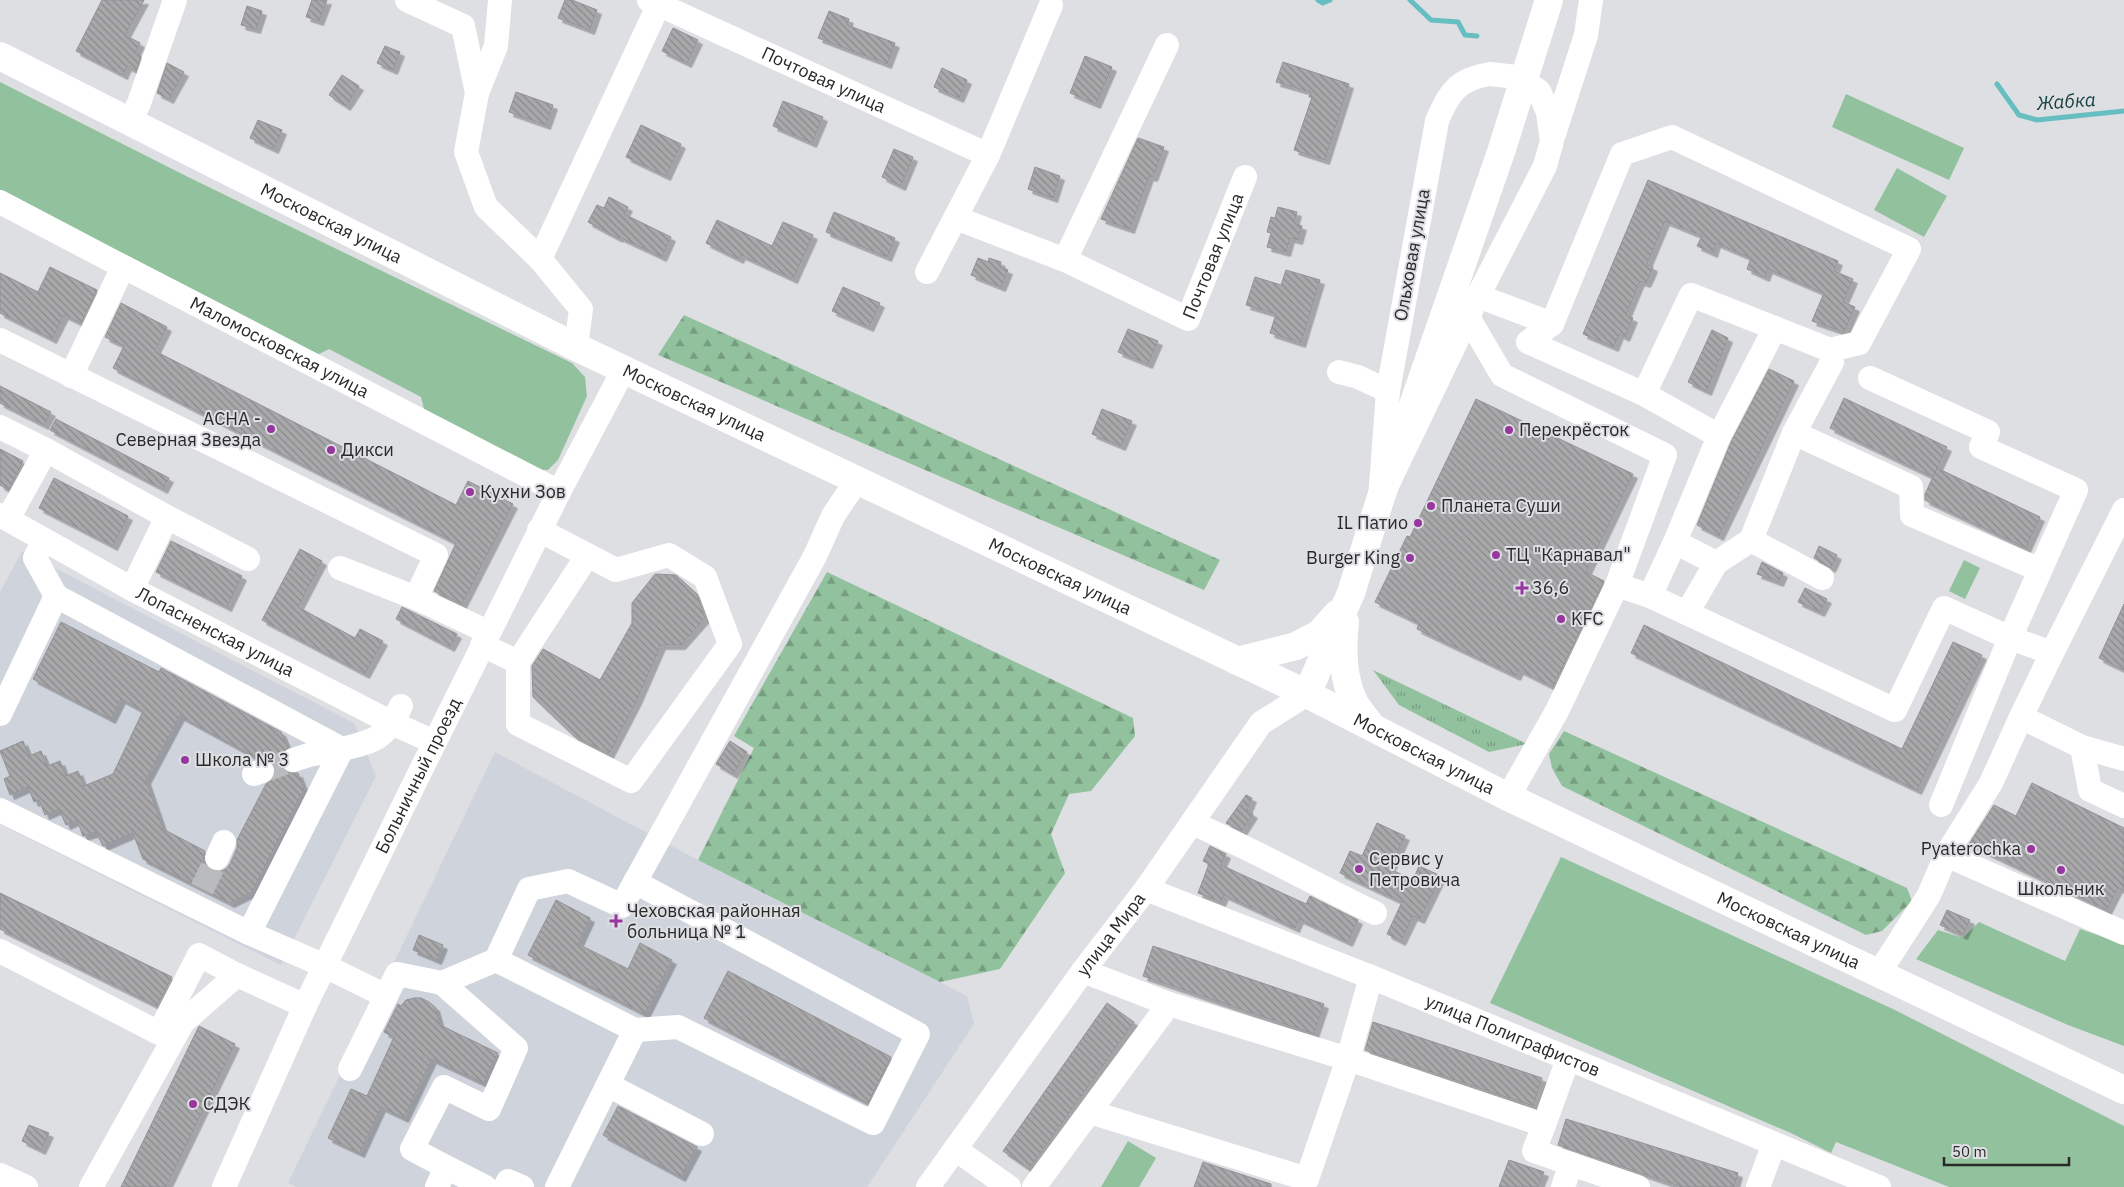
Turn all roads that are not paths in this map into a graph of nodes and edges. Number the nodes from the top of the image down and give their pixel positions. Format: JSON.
{"nodes":[{"id":1,"x":175,"y":0,"type":"edge"},
{"id":2,"x":407,"y":0,"type":"edge"},
{"id":3,"x":500,"y":0,"type":"edge"},
{"id":4,"x":1549,"y":0,"type":"edge"},
{"id":5,"x":1591,"y":0,"type":"edge"},
{"id":6,"x":654,"y":2,"type":"edge"},
{"id":7,"x":1051,"y":5,"type":"dead end"},
{"id":8,"x":1167,"y":45,"type":"dead end"},
{"id":9,"x":0,"y":56,"type":"edge"},
{"id":10,"x":477,"y":94,"type":"junction"},
{"id":11,"x":130,"y":122,"type":"junction"},
{"id":12,"x":1552,"y":141,"type":"junction"},
{"id":13,"x":988,"y":155,"type":"junction"},
{"id":14,"x":1246,"y":177,"type":"dead end"},
{"id":15,"x":0,"y":202,"type":"edge"},
{"id":16,"x":956,"y":218,"type":"junction"},
{"id":17,"x":540,"y":259,"type":"junction"},
{"id":18,"x":1065,"y":260,"type":"junction"},
{"id":19,"x":123,"y":267,"type":"junction"},
{"id":20,"x":927,"y":272,"type":"dead end"},
{"id":21,"x":1478,"y":296,"type":"junction"},
{"id":22,"x":1468,"y":317,"type":"junction"},
{"id":23,"x":1552,"y":324,"type":"junction"},
{"id":24,"x":1775,"y":328,"type":"junction"},
{"id":25,"x":0,"y":340,"type":"edge"},
{"id":26,"x":576,"y":347,"type":"junction"},
{"id":27,"x":1832,"y":362,"type":"dead end"},
{"id":28,"x":624,"y":369,"type":"junction"},
{"id":29,"x":1339,"y":372,"type":"dead end"},
{"id":30,"x":71,"y":376,"type":"junction"},
{"id":31,"x":1870,"y":378,"type":"dead end"},
{"id":32,"x":1388,"y":391,"type":"junction"},
{"id":33,"x":1644,"y":394,"type":"junction"},
{"id":34,"x":0,"y":427,"type":"edge"},
{"id":35,"x":1794,"y":433,"type":"junction"},
{"id":36,"x":1719,"y":436,"type":"junction"},
{"id":37,"x":46,"y":450,"type":"junction"},
{"id":38,"x":857,"y":480,"type":"junction"},
{"id":39,"x":559,"y":492,"type":"junction"},
{"id":40,"x":1380,"y":500,"type":"junction"},
{"id":41,"x":2124,"y":510,"type":"edge"},
{"id":42,"x":4,"y":517,"type":"edge"},
{"id":43,"x":167,"y":517,"type":"junction"},
{"id":44,"x":540,"y":530,"type":"junction"},
{"id":45,"x":44,"y":540,"type":"junction"},
{"id":46,"x":1751,"y":540,"type":"junction"},
{"id":47,"x":1675,"y":542,"type":"junction"},
{"id":48,"x":587,"y":556,"type":"junction"},
{"id":49,"x":248,"y":559,"type":"dead end"},
{"id":50,"x":1716,"y":563,"type":"junction"},
{"id":51,"x":340,"y":568,"type":"dead end"},
{"id":52,"x":2040,"y":570,"type":"junction"},
{"id":53,"x":1822,"y":578,"type":"dead end"},
{"id":54,"x":1617,"y":585,"type":"junction"},
{"id":55,"x":132,"y":589,"type":"junction"},
{"id":56,"x":56,"y":596,"type":"junction"},
{"id":57,"x":1650,"y":596,"type":"junction"},
{"id":58,"x":416,"y":598,"type":"junction"},
{"id":59,"x":1346,"y":604,"type":"junction"},
{"id":60,"x":1687,"y":613,"type":"junction"},
{"id":61,"x":485,"y":638,"type":"junction"},
{"id":62,"x":2010,"y":638,"type":"junction"},
{"id":63,"x":2052,"y":653,"type":"junction"},
{"id":64,"x":1237,"y":661,"type":"junction"},
{"id":65,"x":518,"y":662,"type":"junction"},
{"id":66,"x":1306,"y":694,"type":"junction"},
{"id":67,"x":0,"y":714,"type":"edge"},
{"id":68,"x":397,"y":714,"type":"junction"},
{"id":69,"x":2022,"y":717,"type":"junction"},
{"id":70,"x":1372,"y":728,"type":"junction"},
{"id":71,"x":434,"y":742,"type":"junction"},
{"id":72,"x":2082,"y":747,"type":"junction"},
{"id":73,"x":342,"y":749,"type":"junction"},
{"id":74,"x":2124,"y":759,"type":"edge"},
{"id":75,"x":293,"y":760,"type":"tunnel mouth"},
{"id":76,"x":1508,"y":797,"type":"junction"},
{"id":77,"x":1942,"y":804,"type":"dead end"},
{"id":78,"x":2124,"y":806,"type":"edge"},
{"id":79,"x":0,"y":810,"type":"edge"},
{"id":80,"x":1192,"y":823,"type":"junction"},
{"id":81,"x":1946,"y":856,"type":"junction"},
{"id":82,"x":634,"y":882,"type":"junction"},
{"id":83,"x":1146,"y":890,"type":"junction"},
{"id":84,"x":1375,"y":913,"type":"dead end"},
{"id":85,"x":250,"y":933,"type":"junction"},
{"id":86,"x":2124,"y":933,"type":"edge"},
{"id":87,"x":0,"y":951,"type":"edge"},
{"id":88,"x":496,"y":960,"type":"junction"},
{"id":89,"x":325,"y":966,"type":"junction"},
{"id":90,"x":1083,"y":971,"type":"junction"},
{"id":91,"x":1879,"y":973,"type":"junction"},
{"id":92,"x":238,"y":975,"type":"junction"},
{"id":93,"x":1371,"y":976,"type":"junction"},
{"id":94,"x":442,"y":983,"type":"junction"},
{"id":95,"x":386,"y":996,"type":"junction"},
{"id":96,"x":1169,"y":1004,"type":"junction"},
{"id":97,"x":305,"y":1006,"type":"junction"},
{"id":98,"x":635,"y":1030,"type":"junction"},
{"id":99,"x":1348,"y":1059,"type":"junction"},
{"id":100,"x":1568,"y":1059,"type":"junction"},
{"id":101,"x":350,"y":1069,"type":"dead end"},
{"id":102,"x":608,"y":1085,"type":"junction"},
{"id":103,"x":2124,"y":1090,"type":"edge"},
{"id":104,"x":1090,"y":1112,"type":"junction"},
{"id":105,"x":1544,"y":1124,"type":"junction"},
{"id":106,"x":702,"y":1134,"type":"dead end"},
{"id":107,"x":1774,"y":1144,"type":"junction"},
{"id":108,"x":956,"y":1149,"type":"junction"},
{"id":109,"x":1571,"y":1164,"type":"junction"},
{"id":110,"x":0,"y":1175,"type":"edge"},
{"id":111,"x":442,"y":1177,"type":"edge"},
{"id":112,"x":1312,"y":1183,"type":"edge"},
{"id":113,"x":26,"y":1187,"type":"edge"},
{"id":114,"x":90,"y":1187,"type":"edge"},
{"id":115,"x":224,"y":1187,"type":"edge"},
{"id":116,"x":485,"y":1187,"type":"edge"},
{"id":117,"x":505,"y":1187,"type":"edge"},
{"id":118,"x":522,"y":1187,"type":"edge"},
{"id":119,"x":557,"y":1187,"type":"edge"},
{"id":120,"x":928,"y":1187,"type":"edge"},
{"id":121,"x":1009,"y":1187,"type":"edge"},
{"id":122,"x":1034,"y":1187,"type":"edge"},
{"id":123,"x":1563,"y":1187,"type":"edge"},
{"id":124,"x":1638,"y":1187,"type":"edge"},
{"id":125,"x":1758,"y":1187,"type":"edge"},
{"id":126,"x":1879,"y":1187,"type":"edge"}],
"edges":[{"from":1,"to":11,"type":"street"},
{"from":2,"to":10,"type":"street"},
{"from":3,"to":10,"type":"street"},
{"from":4,"to":40,"type":"main road","name":"Ольховая улица"},
{"from":5,"to":12,"type":"street","name":"Ольховая улица"},
{"from":6,"to":13,"type":"street","name":"Почтовая улица"},
{"from":6,"to":17,"type":"street","name":"Почтовая улица"},
{"from":7,"to":13,"type":"street"},
{"from":8,"to":18,"type":"street"},
{"from":9,"to":11,"type":"main road","name":"Московская улица"},
{"from":10,"to":17,"type":"street"},
{"from":11,"to":26,"type":"main road","name":"Московская улица"},
{"from":12,"to":21,"type":"street","name":"Ольховая улица"},
{"from":12,"to":32,"type":"street","name":"Ольховая улица"},
{"from":13,"to":16,"type":"street"},
{"from":14,"to":18,"type":"street","name":"Почтовая улица"},
{"from":15,"to":19,"type":"street","name":"Маломосковская улица"},
{"from":16,"to":18,"type":"street","name":"Почтовая улица"},
{"from":16,"to":20,"type":"street"},
{"from":17,"to":26,"type":"street"},
{"from":19,"to":30,"type":"street"},
{"from":19,"to":39,"type":"street","name":"Маломосковская улица"},
{"from":21,"to":22,"type":"street","name":"Ольховая улица"},
{"from":21,"to":23,"type":"street"},
{"from":22,"to":40,"type":"street","name":"Ольховая улица"},
{"from":22,"to":54,"type":"street"},
{"from":23,"to":24,"type":"street"},
{"from":23,"to":33,"type":"street"},
{"from":24,"to":33,"type":"street"},
{"from":24,"to":36,"type":"street"},
{"from":25,"to":30,"type":"street"},
{"from":26,"to":28,"type":"main road","name":"Московская улица"},
{"from":27,"to":35,"type":"street"},
{"from":28,"to":38,"type":"main road","name":"Московская улица"},
{"from":28,"to":39,"type":"street","name":"Больничный проезд"},
{"from":29,"to":32,"type":"street"},
{"from":30,"to":58,"type":"street"},
{"from":31,"to":52,"type":"street"},
{"from":32,"to":40,"type":"street","name":"Ольховая улица"},
{"from":33,"to":36,"type":"street"},
{"from":34,"to":37,"type":"street"},
{"from":35,"to":46,"type":"street"},
{"from":35,"to":52,"type":"street"},
{"from":36,"to":47,"type":"street"},
{"from":37,"to":42,"type":"street"},
{"from":37,"to":43,"type":"street"},
{"from":38,"to":64,"type":"main road","name":"Московская улица"},
{"from":38,"to":82,"type":"street"},
{"from":39,"to":44,"type":"street","name":"Больничный проезд"},
{"from":40,"to":59,"type":"main road","name":"Ольховая улица"},
{"from":41,"to":63,"type":"street"},
{"from":42,"to":45,"type":"street","name":"Лопасненская улица"},
{"from":43,"to":49,"type":"street"},
{"from":43,"to":55,"type":"street"},
{"from":44,"to":48,"type":"street"},
{"from":44,"to":61,"type":"street","name":"Больничный проезд"},
{"from":45,"to":55,"type":"street","name":"Лопасненская улица"},
{"from":45,"to":56,"type":"street"},
{"from":46,"to":50,"type":"street"},
{"from":46,"to":53,"type":"street"},
{"from":47,"to":50,"type":"street"},
{"from":47,"to":57,"type":"street"},
{"from":48,"to":65,"type":"street"},
{"from":48,"to":65,"type":"street"},
{"from":50,"to":60,"type":"street"},
{"from":51,"to":58,"type":"street"},
{"from":52,"to":62,"type":"street"},
{"from":54,"to":57,"type":"street"},
{"from":54,"to":76,"type":"street"},
{"from":55,"to":68,"type":"street","name":"Лопасненская улица"},
{"from":56,"to":67,"type":"street"},
{"from":56,"to":73,"type":"street"},
{"from":57,"to":60,"type":"street"},
{"from":58,"to":61,"type":"street"},
{"from":59,"to":64,"type":"main road"},
{"from":59,"to":66,"type":"main road","name":"Ольховая улица"},
{"from":59,"to":70,"type":"main road"},
{"from":60,"to":62,"type":"street"},
{"from":61,"to":65,"type":"street"},
{"from":61,"to":71,"type":"street","name":"Больничный проезд"},
{"from":62,"to":63,"type":"street"},
{"from":62,"to":77,"type":"street"},
{"from":63,"to":69,"type":"street"},
{"from":64,"to":66,"type":"main road","name":"Московская улица"},
{"from":66,"to":70,"type":"main road","name":"Московская улица"},
{"from":66,"to":80,"type":"street","name":"улица Мира"},
{"from":68,"to":71,"type":"street","name":"Лопасненская улица"},
{"from":68,"to":73,"type":"street"},
{"from":69,"to":72,"type":"street"},
{"from":69,"to":81,"type":"street"},
{"from":70,"to":76,"type":"main road","name":"Московская улица"},
{"from":71,"to":89,"type":"street","name":"Больничный проезд"},
{"from":72,"to":74,"type":"street"},
{"from":72,"to":78,"type":"street"},
{"from":73,"to":75,"type":"street"},
{"from":73,"to":85,"type":"street"},
{"from":76,"to":91,"type":"main road","name":"Московская улица"},
{"from":79,"to":85,"type":"street"},
{"from":80,"to":83,"type":"street","name":"улица Мира"},
{"from":80,"to":84,"type":"street"},
{"from":81,"to":86,"type":"street"},
{"from":81,"to":91,"type":"street"},
{"from":82,"to":88,"type":"street"},
{"from":82,"to":98,"type":"street"},
{"from":83,"to":90,"type":"street","name":"улица Мира"},
{"from":83,"to":93,"type":"street","name":"улица Полиграфистов"},
{"from":85,"to":89,"type":"street"},
{"from":87,"to":92,"type":"street"},
{"from":88,"to":94,"type":"street"},
{"from":88,"to":98,"type":"street"},
{"from":89,"to":95,"type":"street"},
{"from":89,"to":97,"type":"street","name":"Больничный проезд"},
{"from":90,"to":96,"type":"street"},
{"from":90,"to":108,"type":"street","name":"улица Мира"},
{"from":91,"to":103,"type":"main road","name":"Московская улица"},
{"from":92,"to":97,"type":"street"},
{"from":92,"to":114,"type":"street"},
{"from":93,"to":99,"type":"street"},
{"from":93,"to":100,"type":"street","name":"улица Полиграфистов"},
{"from":94,"to":95,"type":"street"},
{"from":94,"to":111,"type":"street"},
{"from":95,"to":101,"type":"street"},
{"from":96,"to":99,"type":"street"},
{"from":96,"to":104,"type":"street"},
{"from":97,"to":115,"type":"street","name":"Больничный проезд"},
{"from":98,"to":102,"type":"street"},
{"from":99,"to":105,"type":"street"},
{"from":99,"to":112,"type":"street"},
{"from":100,"to":105,"type":"street"},
{"from":100,"to":107,"type":"street","name":"улица Полиграфистов"},
{"from":102,"to":106,"type":"street"},
{"from":102,"to":119,"type":"street"},
{"from":104,"to":112,"type":"street"},
{"from":104,"to":122,"type":"street"},
{"from":105,"to":109,"type":"street"},
{"from":107,"to":125,"type":"street"},
{"from":107,"to":126,"type":"street","name":"улица Полиграфистов"},
{"from":108,"to":120,"type":"street","name":"улица Мира"},
{"from":108,"to":121,"type":"street"},
{"from":109,"to":123,"type":"street"},
{"from":109,"to":124,"type":"street"},
{"from":110,"to":113,"type":"street"},
{"from":111,"to":116,"type":"street"},
{"from":117,"to":118,"type":"street"}]}
